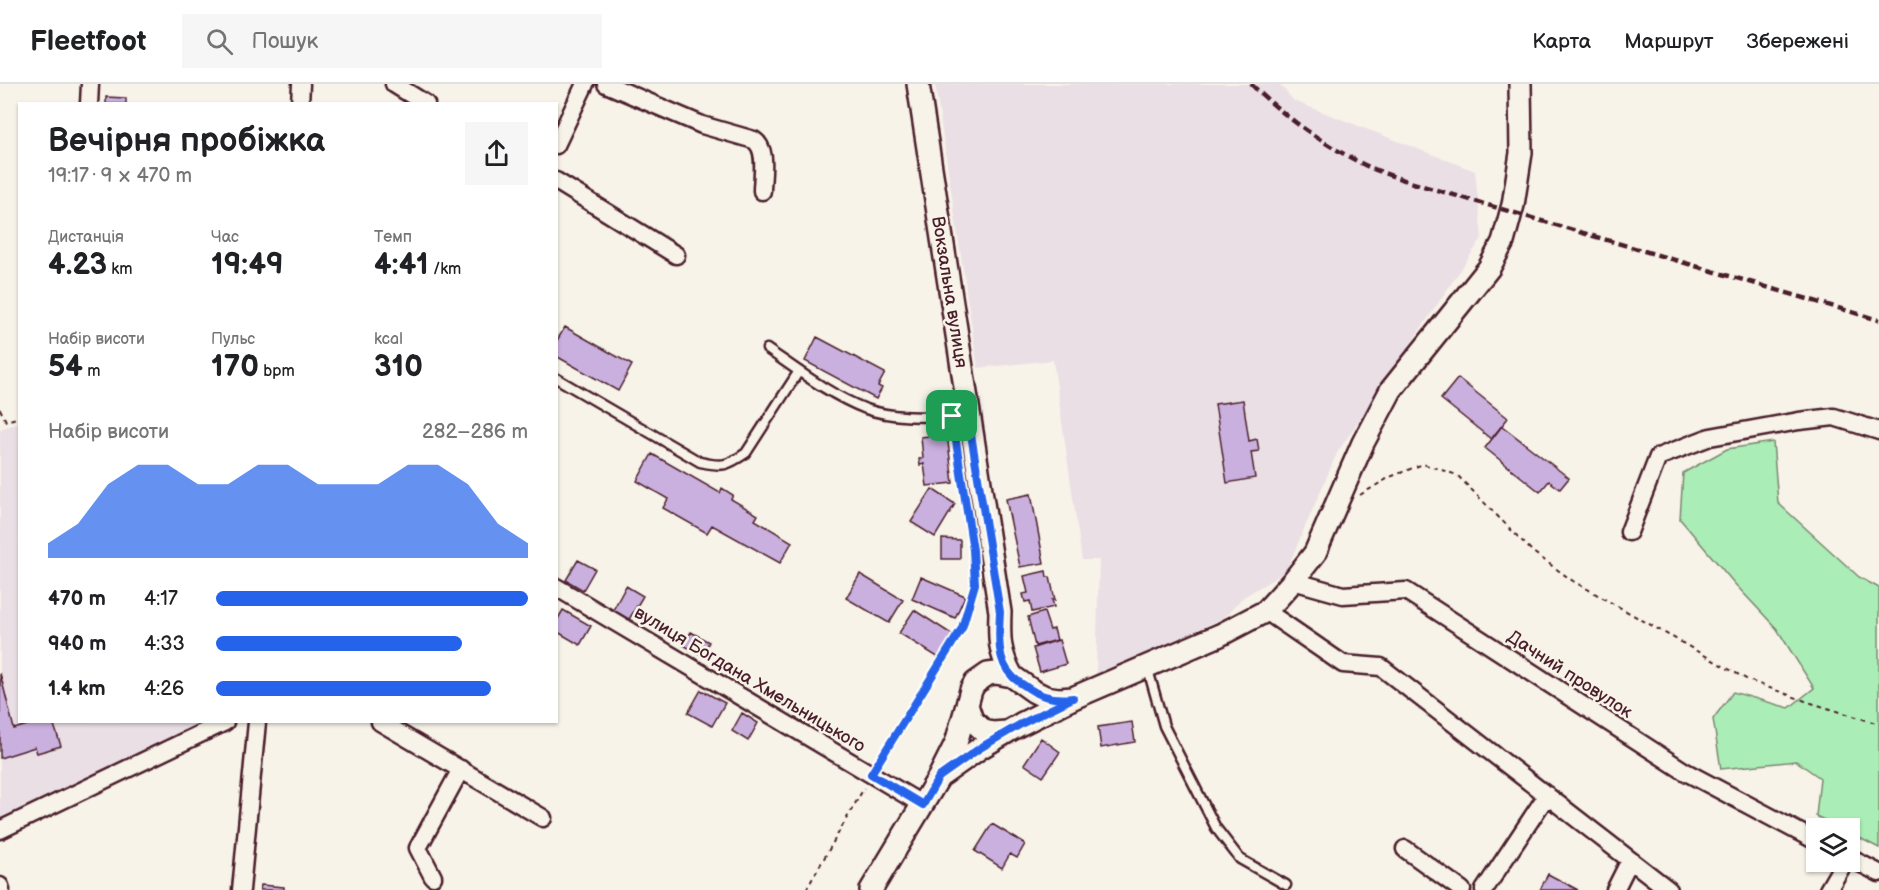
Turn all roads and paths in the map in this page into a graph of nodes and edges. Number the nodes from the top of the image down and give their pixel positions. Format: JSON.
{"nodes":[{"id":1,"x":90,"y":84,"type":"edge"},
{"id":2,"x":301,"y":84,"type":"edge"},
{"id":3,"x":394,"y":84,"type":"edge"},
{"id":4,"x":585,"y":84,"type":"edge"},
{"id":5,"x":606,"y":84,"type":"edge"},
{"id":6,"x":918,"y":84,"type":"edge"},
{"id":7,"x":1520,"y":84,"type":"edge"},
{"id":8,"x":89,"y":102,"type":"edge"},
{"id":9,"x":300,"y":102,"type":"edge"},
{"id":10,"x":423,"y":102,"type":"edge"},
{"id":11,"x":558,"y":141,"type":"edge"},
{"id":12,"x":558,"y":182,"type":"edge"},
{"id":13,"x":762,"y":191,"type":"dead end"},
{"id":14,"x":676,"y":255,"type":"dead end"},
{"id":15,"x":767,"y":349,"type":"dead end"},
{"id":16,"x":799,"y":371,"type":"junction"},
{"id":17,"x":558,"y":379,"type":"edge"},
{"id":18,"x":0,"y":409,"type":"edge"},
{"id":19,"x":968,"y":416,"type":"junction"},
{"id":20,"x":18,"y":418,"type":"edge"},
{"id":21,"x":1879,"y":431,"type":"edge"},
{"id":22,"x":1356,"y":498,"type":"dead end"},
{"id":23,"x":1629,"y":532,"type":"dead end"},
{"id":24,"x":974,"y":562,"type":"dead end"},
{"id":25,"x":1293,"y":581,"type":"junction"},
{"id":26,"x":558,"y":588,"type":"edge"},
{"id":27,"x":1266,"y":610,"type":"junction"},
{"id":28,"x":999,"y":643,"type":"junction"},
{"id":29,"x":1147,"y":666,"type":"junction"},
{"id":30,"x":981,"y":678,"type":"junction"},
{"id":31,"x":1015,"y":678,"type":"junction"},
{"id":32,"x":1073,"y":698,"type":"junction"},
{"id":33,"x":968,"y":705,"type":"junction"},
{"id":34,"x":223,"y":723,"type":"edge"},
{"id":35,"x":256,"y":723,"type":"edge"},
{"id":36,"x":383,"y":723,"type":"edge"},
{"id":37,"x":1879,"y":724,"type":"edge"},
{"id":38,"x":1014,"y":728,"type":"junction"},
{"id":39,"x":461,"y":769,"type":"junction"},
{"id":40,"x":871,"y":774,"type":"junction"},
{"id":41,"x":939,"y":777,"type":"junction"},
{"id":42,"x":1546,"y":795,"type":"junction"},
{"id":43,"x":923,"y":805,"type":"junction"},
{"id":44,"x":543,"y":818,"type":"dead end"},
{"id":45,"x":0,"y":830,"type":"edge"},
{"id":46,"x":1806,"y":836,"type":"edge"},
{"id":47,"x":1405,"y":849,"type":"dead end"},
{"id":48,"x":1630,"y":860,"type":"junction"},
{"id":49,"x":1860,"y":863,"type":"edge"},
{"id":50,"x":1839,"y":872,"type":"edge"},
{"id":51,"x":1879,"y":873,"type":"edge"},
{"id":52,"x":433,"y":877,"type":"dead end"},
{"id":53,"x":1286,"y":885,"type":"dead end"},
{"id":54,"x":241,"y":890,"type":"edge"},
{"id":55,"x":806,"y":890,"type":"edge"},
{"id":56,"x":871,"y":890,"type":"edge"},
{"id":57,"x":1462,"y":890,"type":"edge"},
{"id":58,"x":1484,"y":890,"type":"edge"},
{"id":59,"x":1614,"y":890,"type":"edge"},
{"id":60,"x":1670,"y":890,"type":"edge"},
{"id":61,"x":1828,"y":890,"type":"edge"}],
"edges":[{"from":1,"to":8,"type":"street"},
{"from":2,"to":9,"type":"street"},
{"from":3,"to":10,"type":"street"},
{"from":4,"to":11,"type":"street"},
{"from":5,"to":13,"type":"street"},
{"from":6,"to":19,"type":"street","name":"Вокзальна вулиця"},
{"from":7,"to":25,"type":"street"},
{"from":12,"to":14,"type":"street"},
{"from":15,"to":16,"type":"lane"},
{"from":16,"to":17,"type":"lane"},
{"from":16,"to":19,"type":"lane"},
{"from":18,"to":20,"type":"path"},
{"from":19,"to":28,"type":"street","name":"Вокзальна вулиця"},
{"from":21,"to":23,"type":"street"},
{"from":22,"to":37,"type":"path"},
{"from":24,"to":40,"type":"path"},
{"from":25,"to":27,"type":"street"},
{"from":25,"to":46,"type":"street","name":"Дачний провулок"},
{"from":26,"to":40,"type":"street","name":"вулиця Богдана Хмельницького"},
{"from":27,"to":29,"type":"street"},
{"from":27,"to":42,"type":"street"},
{"from":28,"to":30,"type":"street","name":"Вокзальна вулиця"},
{"from":28,"to":31,"type":"street","name":"Вокзальна вулиця"},
{"from":29,"to":32,"type":"street"},
{"from":29,"to":53,"type":"lane"},
{"from":30,"to":31,"type":"street"},
{"from":30,"to":33,"type":"street"},
{"from":31,"to":32,"type":"street"},
{"from":31,"to":38,"type":"street"},
{"from":32,"to":38,"type":"street"},
{"from":33,"to":38,"type":"street"},
{"from":33,"to":41,"type":"street"},
{"from":34,"to":45,"type":"street"},
{"from":35,"to":54,"type":"street"},
{"from":36,"to":39,"type":"street"},
{"from":38,"to":41,"type":"street"},
{"from":39,"to":44,"type":"street"},
{"from":39,"to":52,"type":"street"},
{"from":40,"to":43,"type":"street","name":"вулиця Богдана Хмельницького"},
{"from":40,"to":55,"type":"path"},
{"from":41,"to":43,"type":"street"},
{"from":42,"to":48,"type":"street"},
{"from":42,"to":58,"type":"street"},
{"from":43,"to":56,"type":"street"},
{"from":47,"to":57,"type":"street"},
{"from":48,"to":59,"type":"street"},
{"from":48,"to":60,"type":"street"},
{"from":49,"to":51,"type":"street"},
{"from":50,"to":61,"type":"street"}]}
